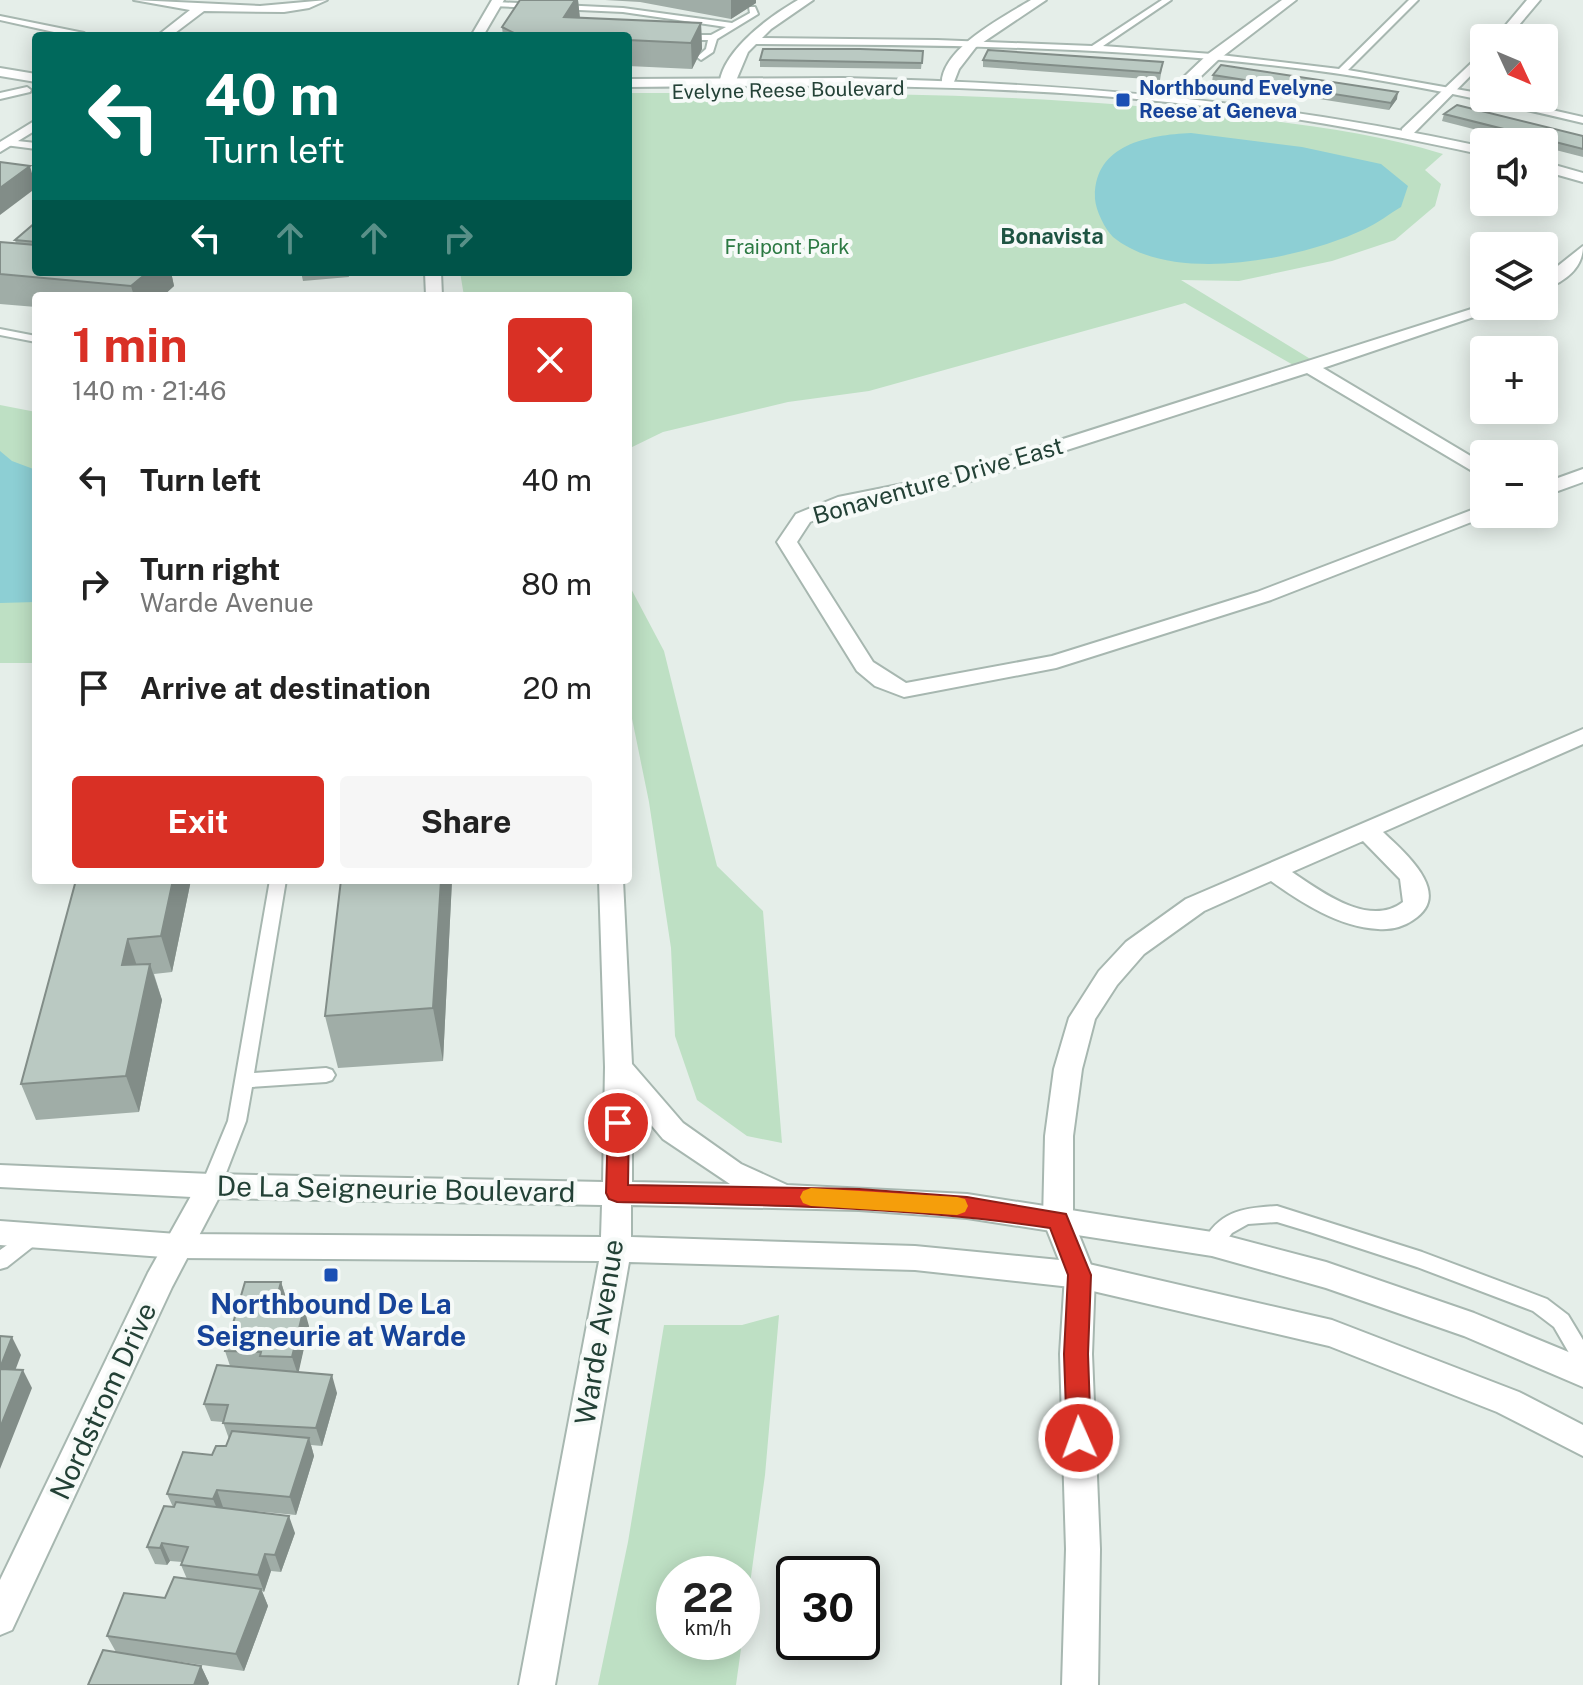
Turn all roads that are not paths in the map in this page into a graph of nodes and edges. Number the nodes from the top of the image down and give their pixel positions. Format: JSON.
{"nodes":[{"id":1,"x":140,"y":0,"type":"edge"},
{"id":2,"x":321,"y":0,"type":"edge"},
{"id":3,"x":807,"y":0,"type":"edge"},
{"id":4,"x":1040,"y":0,"type":"edge"},
{"id":5,"x":1167,"y":0,"type":"edge"},
{"id":6,"x":1290,"y":0,"type":"edge"},
{"id":7,"x":1414,"y":0,"type":"edge"},
{"id":8,"x":1534,"y":0,"type":"edge"},
{"id":9,"x":497,"y":2,"type":"edge"},
{"id":10,"x":201,"y":8,"type":"junction"},
{"id":11,"x":752,"y":9,"type":"dead end"},
{"id":12,"x":623,"y":10,"type":"junction"},
{"id":13,"x":0,"y":18,"type":"edge"},
{"id":14,"x":613,"y":22,"type":"edge"},
{"id":15,"x":1513,"y":24,"type":"edge"},
{"id":16,"x":730,"y":25,"type":"junction"},
{"id":17,"x":65,"y":32,"type":"edge"},
{"id":18,"x":168,"y":32,"type":"edge"},
{"id":19,"x":479,"y":32,"type":"edge"},
{"id":20,"x":666,"y":37,"type":"edge"},
{"id":21,"x":713,"y":38,"type":"junction"},
{"id":22,"x":753,"y":41,"type":"junction"},
{"id":23,"x":975,"y":42,"type":"junction"},
{"id":24,"x":1096,"y":47,"type":"junction"},
{"id":25,"x":701,"y":57,"type":"edge"},
{"id":26,"x":1213,"y":57,"type":"junction"},
{"id":27,"x":1470,"y":68,"type":"edge"},
{"id":28,"x":0,"y":72,"type":"edge"},
{"id":29,"x":1341,"y":72,"type":"junction"},
{"id":30,"x":32,"y":77,"type":"edge"},
{"id":31,"x":632,"y":83,"type":"edge"},
{"id":32,"x":947,"y":84,"type":"junction"},
{"id":33,"x":0,"y":87,"type":"edge"},
{"id":34,"x":725,"y":87,"type":"junction"},
{"id":35,"x":1446,"y":89,"type":"junction"},
{"id":36,"x":32,"y":91,"type":"edge"},
{"id":37,"x":632,"y":93,"type":"edge"},
{"id":38,"x":1470,"y":94,"type":"edge"},
{"id":39,"x":0,"y":96,"type":"edge"},
{"id":40,"x":1171,"y":97,"type":"junction"},
{"id":41,"x":1548,"y":112,"type":"edge"},
{"id":42,"x":1583,"y":120,"type":"edge"},
{"id":43,"x":32,"y":127,"type":"edge"},
{"id":44,"x":1407,"y":132,"type":"junction"},
{"id":45,"x":4,"y":146,"type":"edge"},
{"id":46,"x":32,"y":146,"type":"edge"},
{"id":47,"x":1470,"y":148,"type":"edge"},
{"id":48,"x":1558,"y":170,"type":"edge"},
{"id":49,"x":1583,"y":178,"type":"edge"},
{"id":50,"x":1583,"y":251,"type":"edge"},
{"id":51,"x":1558,"y":275,"type":"edge"},
{"id":52,"x":1470,"y":315,"type":"edge"},
{"id":53,"x":0,"y":332,"type":"edge"},
{"id":54,"x":32,"y":338,"type":"edge"},
{"id":55,"x":1311,"y":368,"type":"junction"},
{"id":56,"x":1470,"y":464,"type":"edge"},
{"id":57,"x":1583,"y":475,"type":"edge"},
{"id":58,"x":1558,"y":485,"type":"edge"},
{"id":59,"x":1470,"y":517,"type":"edge"},
{"id":60,"x":1583,"y":736,"type":"edge"},
{"id":61,"x":1366,"y":830,"type":"junction"},
{"id":62,"x":1272,"y":870,"type":"junction"},
{"id":63,"x":277,"y":884,"type":"edge"},
{"id":64,"x":611,"y":884,"type":"edge"},
{"id":65,"x":619,"y":1067,"type":"junction"},
{"id":66,"x":326,"y":1075,"type":"dead end"},
{"id":67,"x":244,"y":1081,"type":"junction"},
{"id":68,"x":0,"y":1176,"type":"edge"},
{"id":69,"x":211,"y":1186,"type":"junction"},
{"id":70,"x":617,"y":1193,"type":"junction"},
{"id":71,"x":789,"y":1197,"type":"junction"},
{"id":72,"x":1058,"y":1220,"type":"junction"},
{"id":73,"x":0,"y":1233,"type":"edge"},
{"id":74,"x":33,"y":1235,"type":"junction"},
{"id":75,"x":1212,"y":1244,"type":"junction"},
{"id":76,"x":177,"y":1246,"type":"junction"},
{"id":77,"x":616,"y":1250,"type":"junction"},
{"id":78,"x":0,"y":1261,"type":"edge"},
{"id":79,"x":1080,"y":1275,"type":"junction"},
{"id":80,"x":1583,"y":1359,"type":"edge"},
{"id":81,"x":1583,"y":1373,"type":"edge"},
{"id":82,"x":1583,"y":1441,"type":"edge"},
{"id":83,"x":0,"y":1618,"type":"edge"},
{"id":84,"x":537,"y":1685,"type":"edge"},
{"id":85,"x":1080,"y":1685,"type":"edge"}],
"edges":[{"from":1,"to":10,"type":"street"},
{"from":2,"to":10,"type":"street"},
{"from":3,"to":22,"type":"street"},
{"from":4,"to":23,"type":"street"},
{"from":5,"to":24,"type":"lane"},
{"from":6,"to":26,"type":"street"},
{"from":7,"to":29,"type":"lane"},
{"from":8,"to":15,"type":"street"},
{"from":9,"to":12,"type":"lane"},
{"from":9,"to":19,"type":"street"},
{"from":10,"to":18,"type":"street"},
{"from":11,"to":16,"type":"lane"},
{"from":12,"to":14,"type":"lane"},
{"from":12,"to":16,"type":"lane"},
{"from":13,"to":17,"type":"lane"},
{"from":16,"to":21,"type":"lane"},
{"from":20,"to":21,"type":"lane"},
{"from":21,"to":25,"type":"lane"},
{"from":22,"to":23,"type":"lane"},
{"from":22,"to":34,"type":"street"},
{"from":23,"to":24,"type":"lane"},
{"from":23,"to":32,"type":"street"},
{"from":24,"to":26,"type":"lane"},
{"from":26,"to":29,"type":"lane"},
{"from":26,"to":40,"type":"street"},
{"from":27,"to":35,"type":"street"},
{"from":28,"to":30,"type":"street"},
{"from":29,"to":35,"type":"lane"},
{"from":31,"to":34,"type":"street","name":"Evelyne Reese Boulevard"},
{"from":32,"to":34,"type":"street","name":"Evelyne Reese Boulevard"},
{"from":32,"to":40,"type":"street","name":"Evelyne Reese Boulevard"},
{"from":33,"to":36,"type":"street"},
{"from":34,"to":37,"type":"street","name":"Evelyne Reese Boulevard"},
{"from":35,"to":38,"type":"lane"},
{"from":35,"to":44,"type":"street"},
{"from":36,"to":39,"type":"lane"},
{"from":40,"to":44,"type":"street","name":"Evelyne Reese Boulevard"},
{"from":41,"to":42,"type":"lane"},
{"from":43,"to":45,"type":"street"},
{"from":44,"to":47,"type":"street","name":"Evelyne Reese Boulevard"},
{"from":45,"to":46,"type":"lane"},
{"from":48,"to":49,"type":"street"},
{"from":50,"to":51,"type":"street"},
{"from":52,"to":55,"type":"street","name":"Bonaventure Drive East"},
{"from":53,"to":54,"type":"lane"},
{"from":55,"to":56,"type":"street"},
{"from":55,"to":59,"type":"street","name":"Bonaventure Drive East"},
{"from":57,"to":58,"type":"street"},
{"from":60,"to":61,"type":"street"},
{"from":61,"to":62,"type":"street"},
{"from":61,"to":62,"type":"street"},
{"from":62,"to":72,"type":"street"},
{"from":63,"to":67,"type":"lane"},
{"from":64,"to":65,"type":"street","name":"Warde Avenue"},
{"from":65,"to":70,"type":"street","name":"Warde Avenue"},
{"from":65,"to":71,"type":"street"},
{"from":66,"to":67,"type":"lane"},
{"from":67,"to":69,"type":"lane"},
{"from":68,"to":69,"type":"street","name":"De La Seigneurie Boulevard"},
{"from":69,"to":70,"type":"street","name":"De La Seigneurie Boulevard"},
{"from":69,"to":76,"type":"street","name":"Nordstrom Drive"},
{"from":70,"to":71,"type":"street","name":"De La Seigneurie Boulevard"},
{"from":70,"to":77,"type":"street","name":"Warde Avenue"},
{"from":71,"to":72,"type":"street","name":"De La Seigneurie Boulevard"},
{"from":72,"to":75,"type":"street","name":"De La Seigneurie Boulevard"},
{"from":72,"to":79,"type":"street"},
{"from":73,"to":74,"type":"street"},
{"from":74,"to":76,"type":"street"},
{"from":74,"to":78,"type":"lane"},
{"from":75,"to":80,"type":"lane"},
{"from":75,"to":81,"type":"street","name":"De La Seigneurie Boulevard"},
{"from":76,"to":77,"type":"street"},
{"from":76,"to":83,"type":"street","name":"Nordstrom Drive"},
{"from":77,"to":79,"type":"street"},
{"from":77,"to":84,"type":"street","name":"Warde Avenue"},
{"from":79,"to":82,"type":"street"},
{"from":79,"to":85,"type":"street"}]}
